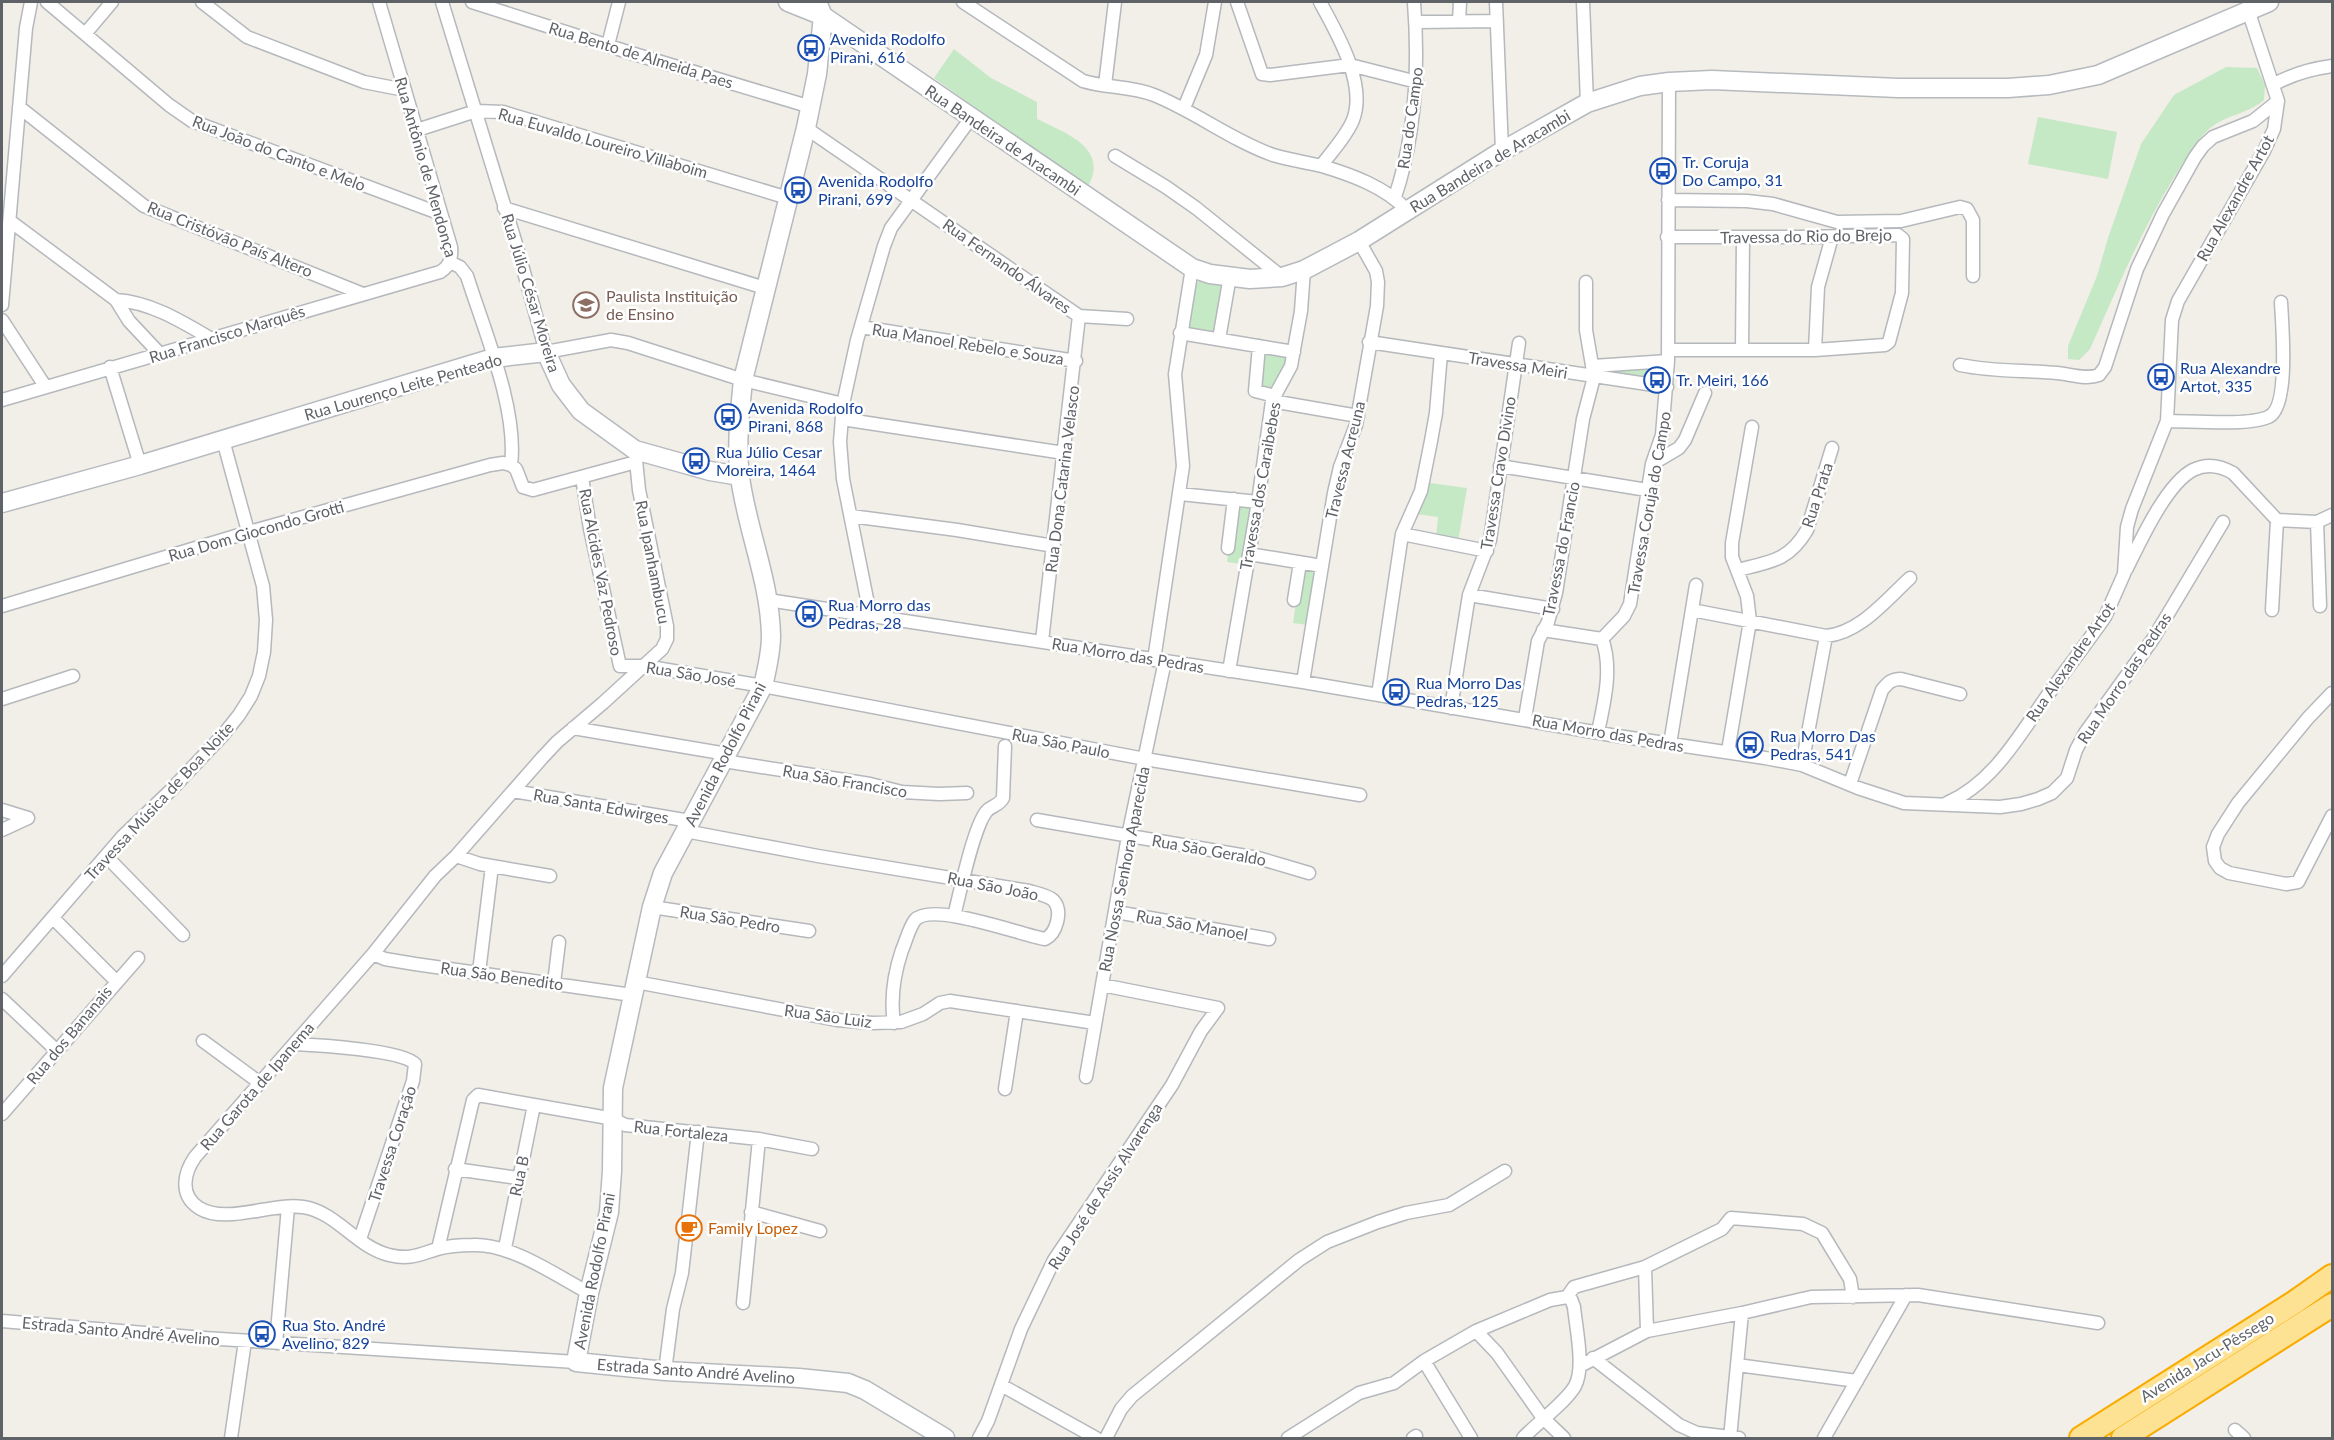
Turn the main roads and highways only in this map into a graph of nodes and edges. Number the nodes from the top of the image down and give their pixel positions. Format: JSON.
{"nodes":[{"id":1,"x":788,"y":2,"type":"edge"},
{"id":2,"x":2269,"y":2,"type":"edge"},
{"id":3,"x":820,"y":9,"type":"edge"},
{"id":4,"x":546,"y":352,"type":"joint"},
{"id":5,"x":740,"y":476,"type":"junction"},
{"id":6,"x":2,"y":503,"type":"edge"},
{"id":7,"x":2332,"y":1276,"type":"edge"},
{"id":8,"x":2332,"y":1305,"type":"edge"},
{"id":9,"x":576,"y":1362,"type":"joint"},
{"id":10,"x":945,"y":1438,"type":"edge"},
{"id":11,"x":2081,"y":1438,"type":"edge"},
{"id":12,"x":2123,"y":1438,"type":"edge"}],
"edges":[{"from":1,"to":3,"type":"main road","name":"Rua Bandeira de Aracambi"},
{"from":2,"to":3,"type":"main road","name":"Rua Bandeira de Aracambi"},
{"from":3,"to":5,"type":"main road","name":"Avenida Rodolfo Pirani"},
{"from":4,"to":5,"type":"main road","name":"Rua Júlio César Moreira"},
{"from":4,"to":6,"type":"main road","name":"Rua Lourenço Leite Penteado"},
{"from":5,"to":9,"type":"main road","name":"Avenida Rodolfo Pirani"},
{"from":7,"to":11,"type":"highway","name":"Avenida Jacu-Pêssego"},
{"from":8,"to":12,"type":"highway","name":"Avenida Jacu-Pêssego"},
{"from":9,"to":10,"type":"main road","name":"Estrada Santo André Avelino"}]}
